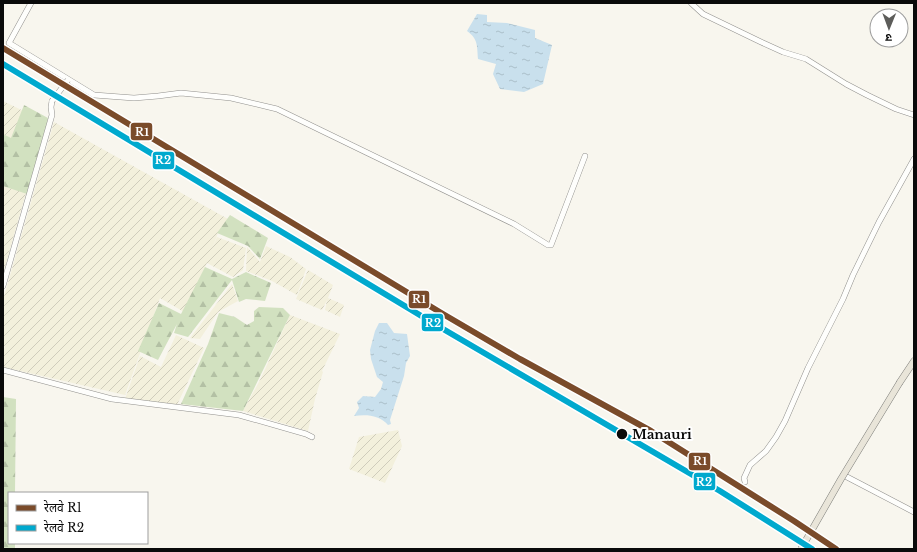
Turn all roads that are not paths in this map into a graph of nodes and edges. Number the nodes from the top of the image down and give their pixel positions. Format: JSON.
{"nodes":[{"id":1,"x":31,"y":3,"type":"edge"},
{"id":2,"x":691,"y":3,"type":"edge"},
{"id":3,"x":68,"y":80,"type":"junction"},
{"id":4,"x":914,"y":115,"type":"edge"},
{"id":5,"x":585,"y":156,"type":"dead end"},
{"id":6,"x":914,"y":159,"type":"edge"},
{"id":7,"x":3,"y":286,"type":"edge"},
{"id":8,"x":914,"y":361,"type":"edge"},
{"id":9,"x":3,"y":370,"type":"edge"},
{"id":10,"x":312,"y":437,"type":"dead end"},
{"id":11,"x":847,"y":477,"type":"dead end"},
{"id":12,"x":745,"y":482,"type":"dead end"},
{"id":13,"x":914,"y":512,"type":"edge"},
{"id":14,"x":801,"y":549,"type":"edge"}],
"edges":[{"from":1,"to":3,"type":"street"},
{"from":2,"to":4,"type":"street"},
{"from":3,"to":5,"type":"street"},
{"from":3,"to":7,"type":"street","bridge":true},
{"from":6,"to":12,"type":"street"},
{"from":8,"to":14,"type":"main road","bridge":true},
{"from":9,"to":10,"type":"street"},
{"from":11,"to":13,"type":"street"}]}
